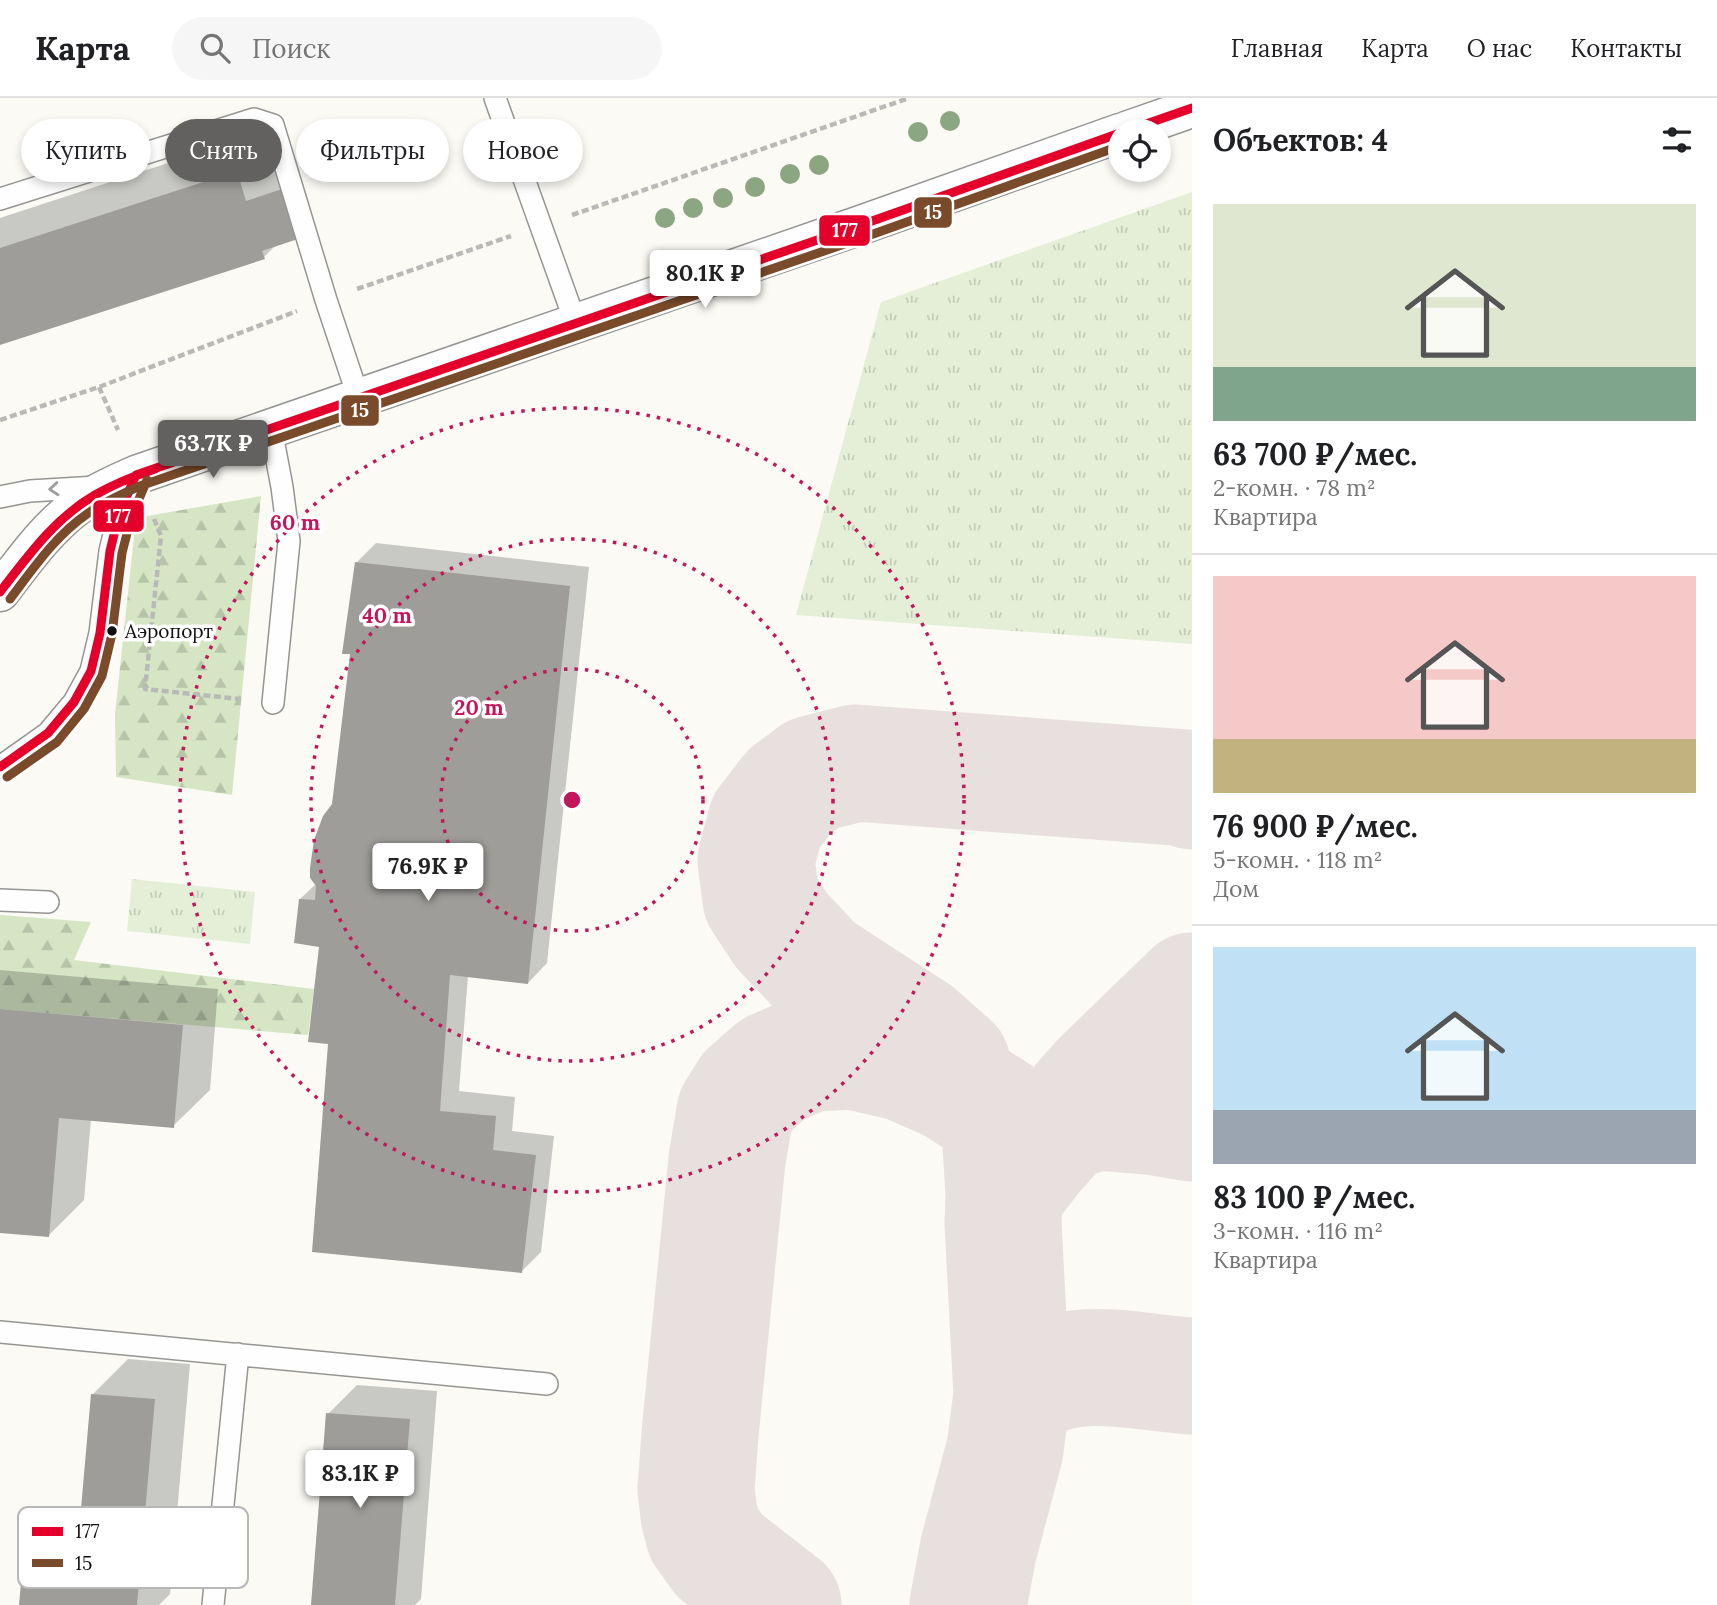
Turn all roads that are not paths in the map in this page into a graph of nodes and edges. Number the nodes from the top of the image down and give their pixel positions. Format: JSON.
{"nodes":[{"id":1,"x":495,"y":98,"type":"edge"},
{"id":2,"x":1192,"y":108,"type":"edge"},
{"id":3,"x":1160,"y":119,"type":"edge"},
{"id":4,"x":1108,"y":137,"type":"edge"},
{"id":5,"x":0,"y":199,"type":"edge"},
{"id":6,"x":576,"y":324,"type":"junction"},
{"id":7,"x":359,"y":399,"type":"junction"},
{"id":8,"x":271,"y":429,"type":"junction"},
{"id":9,"x":123,"y":481,"type":"junction"},
{"id":10,"x":0,"y":498,"type":"edge"},
{"id":11,"x":0,"y":592,"type":"edge"},
{"id":12,"x":273,"y":703,"type":"road end"},
{"id":13,"x":0,"y":767,"type":"edge"},
{"id":14,"x":0,"y":900,"type":"edge"},
{"id":15,"x":48,"y":901,"type":"dead end"},
{"id":16,"x":0,"y":1332,"type":"edge"},
{"id":17,"x":237,"y":1354,"type":"junction"},
{"id":18,"x":547,"y":1384,"type":"dead end"},
{"id":19,"x":222,"y":1507,"type":"edge"}],
"edges":[{"from":1,"to":6,"type":"lane"},
{"from":2,"to":3,"type":"street"},
{"from":4,"to":6,"type":"street"},
{"from":5,"to":7,"type":"lane"},
{"from":6,"to":7,"type":"street"},
{"from":7,"to":8,"type":"street"},
{"from":8,"to":9,"type":"street"},
{"from":8,"to":12,"type":"lane"},
{"from":9,"to":10,"type":"lane","one_way":true},
{"from":9,"to":11,"type":"street"},
{"from":9,"to":13,"type":"lane"},
{"from":14,"to":15,"type":"lane"},
{"from":16,"to":17,"type":"lane"},
{"from":17,"to":18,"type":"lane"},
{"from":17,"to":19,"type":"lane"}]}
